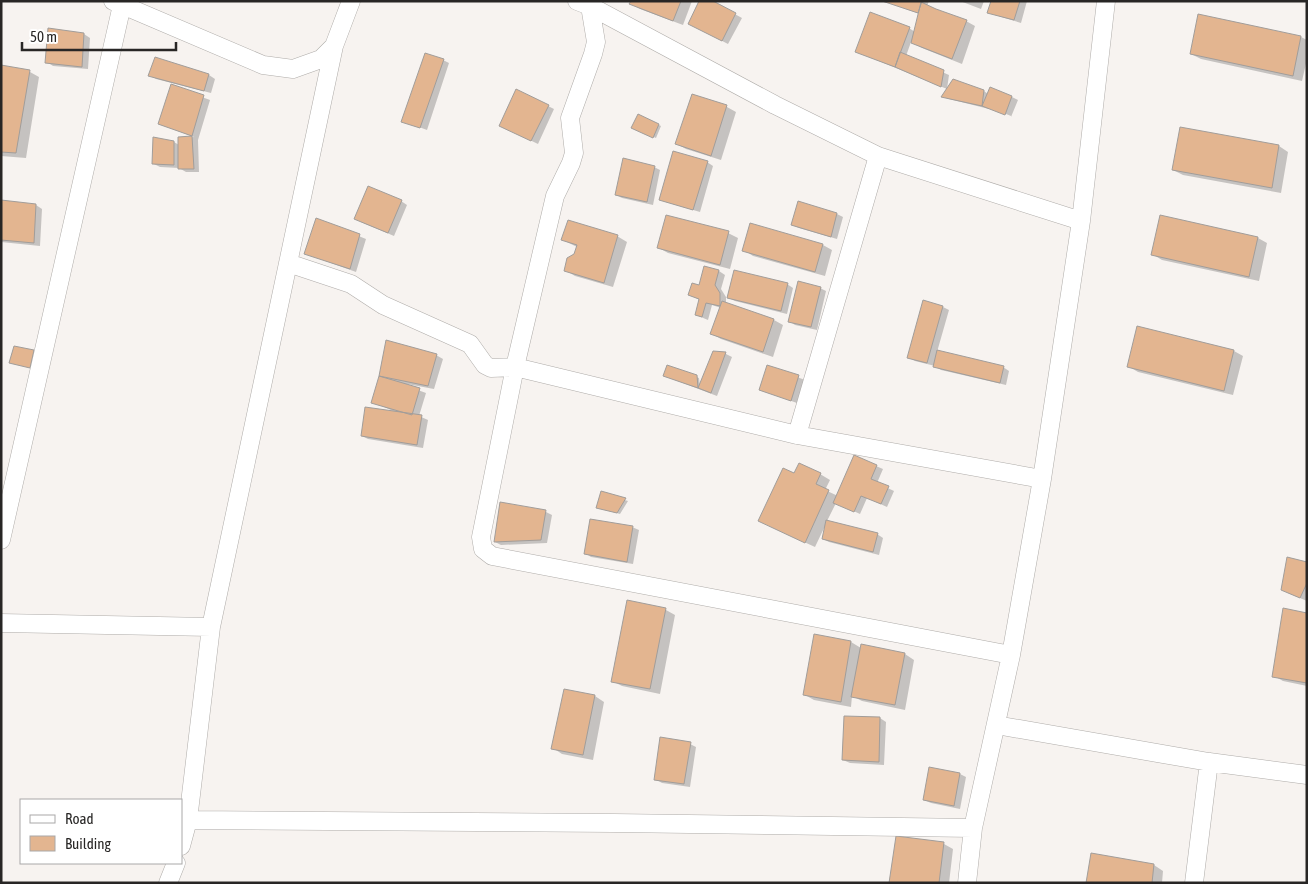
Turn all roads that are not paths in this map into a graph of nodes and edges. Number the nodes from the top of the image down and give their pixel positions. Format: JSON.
{"nodes":[{"id":1,"x":351,"y":1,"type":"edge"},
{"id":2,"x":1106,"y":1,"type":"edge"},
{"id":3,"x":118,"y":3,"type":"edge"},
{"id":4,"x":587,"y":3,"type":"edge"},
{"id":5,"x":334,"y":46,"type":"junction"},
{"id":6,"x":878,"y":156,"type":"junction"},
{"id":7,"x":1081,"y":221,"type":"junction"},
{"id":8,"x":288,"y":263,"type":"junction"},
{"id":9,"x":515,"y":367,"type":"junction"},
{"id":10,"x":797,"y":435,"type":"junction"},
{"id":11,"x":1042,"y":479,"type":"junction"},
{"id":12,"x":1,"y":540,"type":"edge"},
{"id":13,"x":1,"y":623,"type":"edge"},
{"id":14,"x":211,"y":628,"type":"junction"},
{"id":15,"x":1011,"y":655,"type":"junction"},
{"id":16,"x":996,"y":725,"type":"junction"},
{"id":17,"x":1208,"y":762,"type":"junction"},
{"id":18,"x":1307,"y":774,"type":"edge"},
{"id":19,"x":188,"y":820,"type":"junction"},
{"id":20,"x":973,"y":828,"type":"junction"},
{"id":21,"x":182,"y":842,"type":"edge"},
{"id":22,"x":176,"y":864,"type":"edge"},
{"id":23,"x":168,"y":883,"type":"edge"},
{"id":24,"x":967,"y":883,"type":"edge"},
{"id":25,"x":1194,"y":883,"type":"edge"}],
"edges":[{"from":1,"to":5,"type":"street"},
{"from":2,"to":7,"type":"street"},
{"from":3,"to":5,"type":"street"},
{"from":3,"to":12,"type":"street"},
{"from":4,"to":6,"type":"street"},
{"from":4,"to":9,"type":"street"},
{"from":5,"to":8,"type":"street"},
{"from":6,"to":7,"type":"street"},
{"from":6,"to":10,"type":"street"},
{"from":7,"to":11,"type":"street"},
{"from":8,"to":9,"type":"street"},
{"from":8,"to":14,"type":"street"},
{"from":9,"to":10,"type":"street"},
{"from":9,"to":15,"type":"street"},
{"from":10,"to":11,"type":"street"},
{"from":11,"to":15,"type":"street"},
{"from":13,"to":14,"type":"street"},
{"from":14,"to":19,"type":"street"},
{"from":15,"to":16,"type":"street"},
{"from":16,"to":17,"type":"street"},
{"from":16,"to":20,"type":"street"},
{"from":17,"to":18,"type":"street"},
{"from":17,"to":25,"type":"street"},
{"from":19,"to":20,"type":"street"},
{"from":19,"to":21,"type":"street"},
{"from":20,"to":24,"type":"street"},
{"from":22,"to":23,"type":"street"}]}
